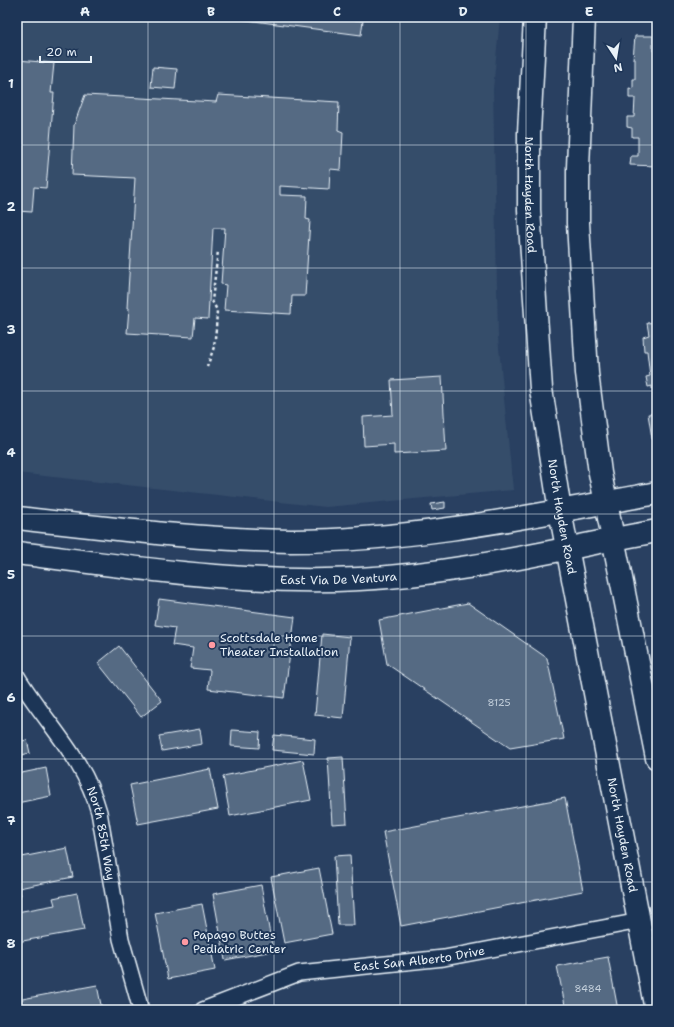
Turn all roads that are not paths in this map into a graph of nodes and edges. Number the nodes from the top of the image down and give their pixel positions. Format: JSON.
{"nodes":[{"id":1,"x":535,"y":17,"type":"edge"},
{"id":2,"x":584,"y":17,"type":"edge"},
{"id":3,"x":657,"y":493,"type":"edge"},
{"id":4,"x":606,"y":503,"type":"junction"},
{"id":5,"x":560,"y":512,"type":"junction"},
{"id":6,"x":17,"y":518,"type":"edge"},
{"id":7,"x":657,"y":531,"type":"edge"},
{"id":8,"x":614,"y":539,"type":"junction"},
{"id":9,"x":567,"y":548,"type":"junction"},
{"id":10,"x":17,"y":552,"type":"edge"},
{"id":11,"x":17,"y":676,"type":"edge"},
{"id":12,"x":657,"y":758,"type":"edge"},
{"id":13,"x":640,"y":921,"type":"junction"},
{"id":14,"x":141,"y":1010,"type":"edge"},
{"id":15,"x":203,"y":1010,"type":"edge"},
{"id":16,"x":656,"y":1010,"type":"edge"}],
"edges":[{"from":1,"to":5,"type":"main road","name":"North Hayden Road"},
{"from":2,"to":4,"type":"main road"},
{"from":3,"to":4,"type":"main road"},
{"from":4,"to":5,"type":"main road"},
{"from":4,"to":8,"type":"main road"},
{"from":5,"to":6,"type":"main road"},
{"from":5,"to":9,"type":"main road","name":"North Hayden Road"},
{"from":7,"to":8,"type":"main road","name":"East Via De Ventura"},
{"from":8,"to":9,"type":"main road","name":"East Via De Ventura"},
{"from":8,"to":12,"type":"main road"},
{"from":9,"to":10,"type":"main road","name":"East Via De Ventura"},
{"from":9,"to":13,"type":"main road","name":"North Hayden Road"},
{"from":11,"to":14,"type":"street","name":"North 85th Way"},
{"from":13,"to":15,"type":"street","name":"East San Alberto Drive"},
{"from":13,"to":16,"type":"main road","name":"North Hayden Road"}]}
